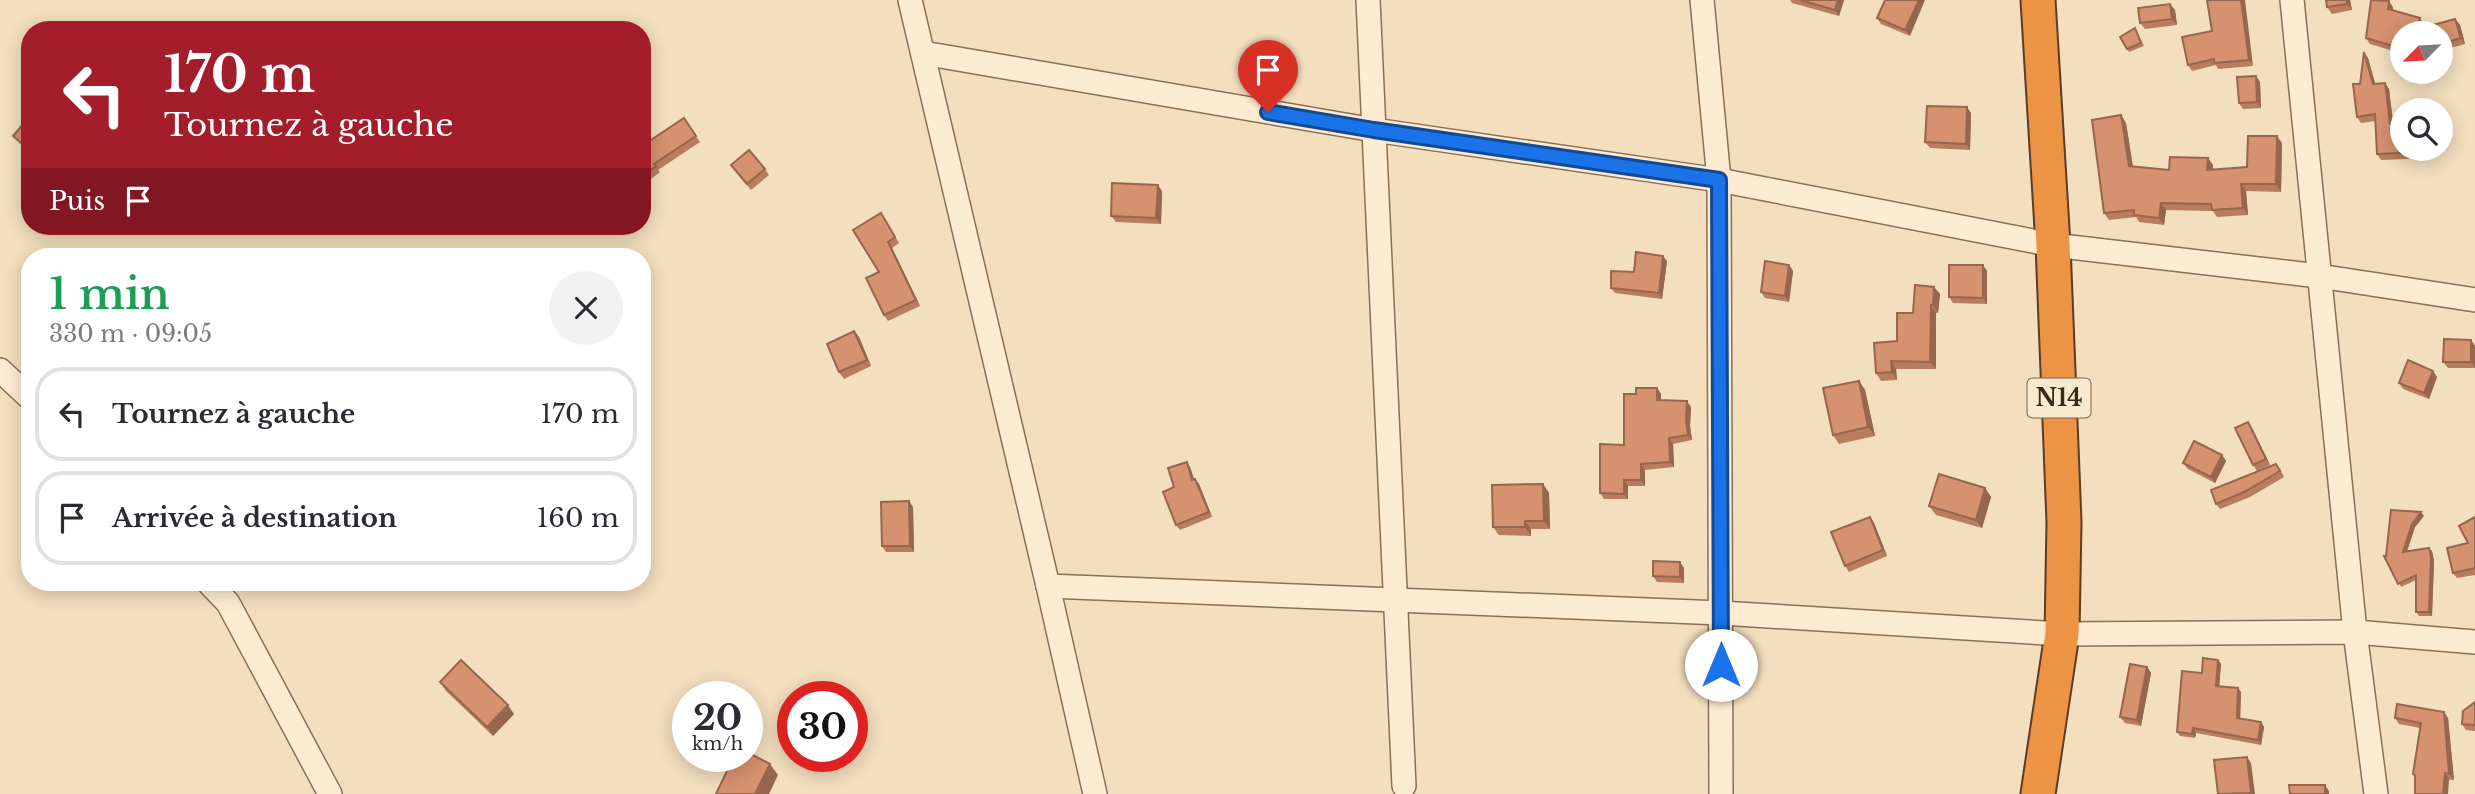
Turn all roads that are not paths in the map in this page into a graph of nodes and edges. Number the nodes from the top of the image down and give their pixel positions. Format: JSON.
{"nodes":[{"id":1,"x":910,"y":0,"type":"edge"},
{"id":2,"x":1368,"y":0,"type":"edge"},
{"id":3,"x":1702,"y":0,"type":"edge"},
{"id":4,"x":2038,"y":0,"type":"edge"},
{"id":5,"x":2292,"y":0,"type":"edge"},
{"id":6,"x":923,"y":53,"type":"junction"},
{"id":7,"x":1374,"y":130,"type":"junction"},
{"id":8,"x":1719,"y":180,"type":"junction"},
{"id":9,"x":2053,"y":244,"type":"junction"},
{"id":10,"x":2319,"y":276,"type":"junction"},
{"id":11,"x":2475,"y":300,"type":"edge"},
{"id":12,"x":0,"y":370,"type":"edge"},
{"id":13,"x":21,"y":390,"type":"edge"},
{"id":14,"x":1048,"y":586,"type":"junction"},
{"id":15,"x":217,"y":591,"type":"edge"},
{"id":16,"x":1395,"y":601,"type":"junction"},
{"id":17,"x":1721,"y":613,"type":"junction"},
{"id":18,"x":2355,"y":632,"type":"junction"},
{"id":19,"x":2062,"y":634,"type":"junction"},
{"id":20,"x":2475,"y":642,"type":"edge"},
{"id":21,"x":1404,"y":786,"type":"dead end"},
{"id":22,"x":330,"y":794,"type":"edge"},
{"id":23,"x":1095,"y":794,"type":"edge"},
{"id":24,"x":1721,"y":794,"type":"edge"},
{"id":25,"x":2038,"y":794,"type":"edge"},
{"id":26,"x":2376,"y":794,"type":"edge"}],
"edges":[{"from":1,"to":6,"type":"street"},
{"from":2,"to":7,"type":"street"},
{"from":3,"to":8,"type":"street"},
{"from":4,"to":9,"type":"highway","number":"N14"},
{"from":5,"to":10,"type":"street"},
{"from":6,"to":7,"type":"street"},
{"from":6,"to":14,"type":"street"},
{"from":7,"to":8,"type":"street"},
{"from":7,"to":16,"type":"street"},
{"from":8,"to":9,"type":"street"},
{"from":8,"to":17,"type":"street"},
{"from":9,"to":10,"type":"street"},
{"from":9,"to":19,"type":"highway","number":"N14"},
{"from":10,"to":11,"type":"street"},
{"from":10,"to":18,"type":"street"},
{"from":12,"to":13,"type":"street"},
{"from":14,"to":16,"type":"street"},
{"from":14,"to":23,"type":"street"},
{"from":15,"to":22,"type":"street"},
{"from":16,"to":17,"type":"street"},
{"from":16,"to":21,"type":"street"},
{"from":17,"to":19,"type":"street"},
{"from":17,"to":24,"type":"street"},
{"from":18,"to":19,"type":"street"},
{"from":18,"to":20,"type":"street"},
{"from":18,"to":26,"type":"street"},
{"from":19,"to":25,"type":"highway","number":"N14"}]}
